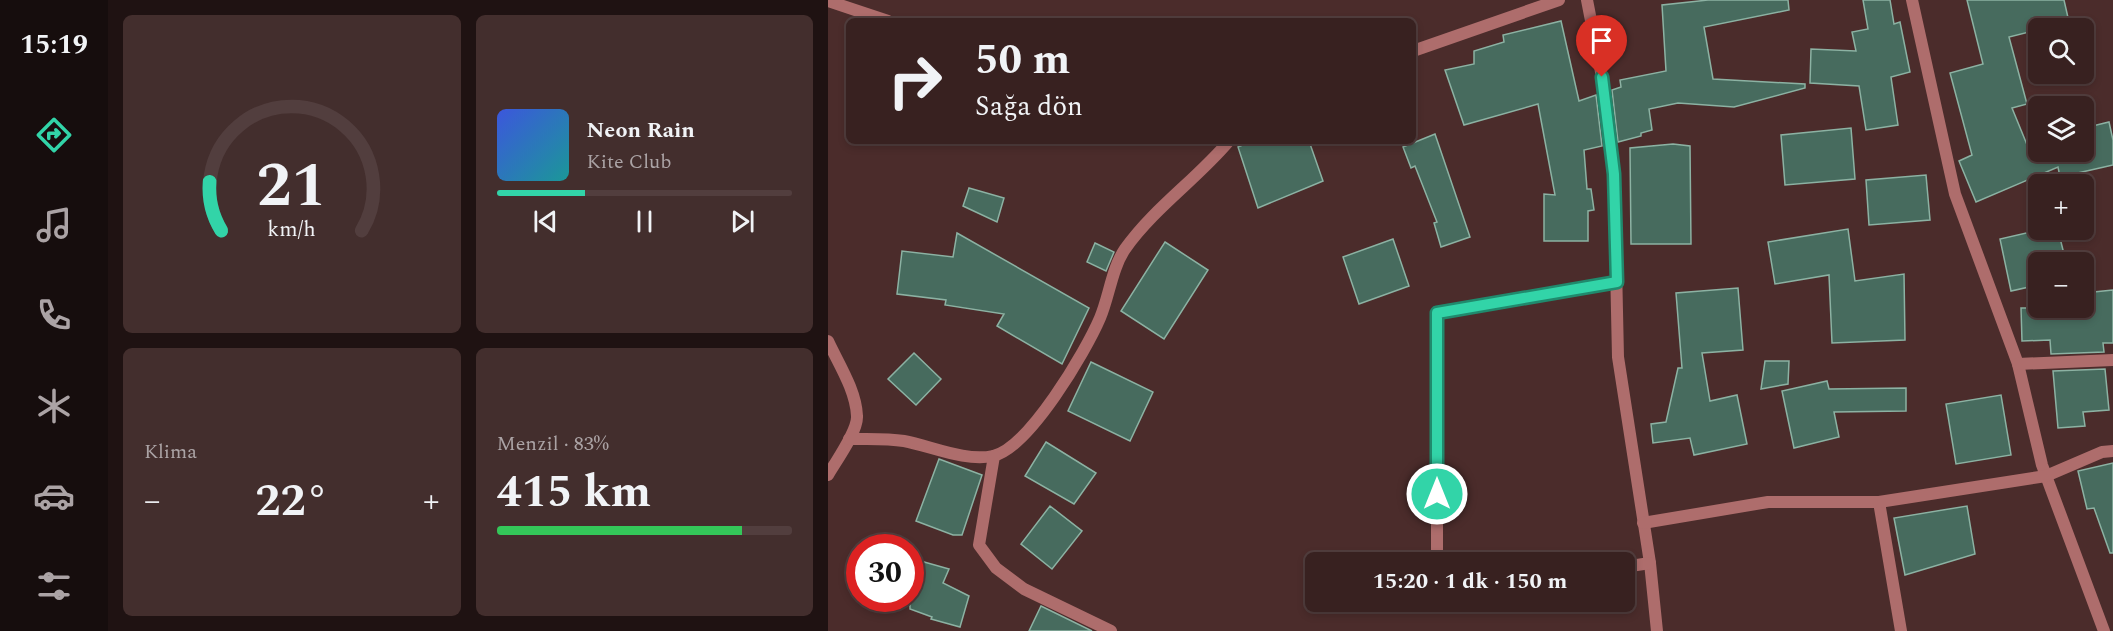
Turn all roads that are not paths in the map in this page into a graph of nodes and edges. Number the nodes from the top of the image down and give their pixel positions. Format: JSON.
{"nodes":[{"id":1,"x":1559,"y":0,"type":"edge"},
{"id":2,"x":1587,"y":0,"type":"edge"},
{"id":3,"x":1912,"y":0,"type":"edge"},
{"id":4,"x":828,"y":1,"type":"edge"},
{"id":5,"x":879,"y":18,"type":"edge"},
{"id":6,"x":1416,"y":50,"type":"edge"},
{"id":7,"x":1226,"y":144,"type":"edge"},
{"id":8,"x":1617,"y":282,"type":"junction"},
{"id":9,"x":828,"y":341,"type":"edge"},
{"id":10,"x":2113,"y":360,"type":"edge"},
{"id":11,"x":2018,"y":364,"type":"junction"},
{"id":12,"x":849,"y":439,"type":"junction"},
{"id":13,"x":2113,"y":451,"type":"edge"},
{"id":14,"x":994,"y":456,"type":"junction"},
{"id":15,"x":828,"y":475,"type":"edge"},
{"id":16,"x":2046,"y":476,"type":"junction"},
{"id":17,"x":1879,"y":502,"type":"junction"},
{"id":18,"x":1643,"y":523,"type":"junction"},
{"id":19,"x":1437,"y":552,"type":"edge"},
{"id":20,"x":1650,"y":563,"type":"junction"},
{"id":21,"x":1635,"y":565,"type":"edge"},
{"id":22,"x":1111,"y":631,"type":"edge"},
{"id":23,"x":1657,"y":631,"type":"edge"},
{"id":24,"x":1901,"y":631,"type":"edge"},
{"id":25,"x":2104,"y":631,"type":"edge"}],
"edges":[{"from":1,"to":6,"type":"street"},
{"from":2,"to":8,"type":"street"},
{"from":3,"to":11,"type":"street"},
{"from":4,"to":5,"type":"street"},
{"from":7,"to":14,"type":"street"},
{"from":8,"to":18,"type":"street"},
{"from":8,"to":19,"type":"street"},
{"from":9,"to":12,"type":"street"},
{"from":10,"to":11,"type":"street"},
{"from":11,"to":16,"type":"street"},
{"from":12,"to":14,"type":"street"},
{"from":12,"to":15,"type":"street"},
{"from":13,"to":16,"type":"street"},
{"from":14,"to":22,"type":"street"},
{"from":16,"to":17,"type":"street"},
{"from":16,"to":25,"type":"street"},
{"from":17,"to":18,"type":"street"},
{"from":17,"to":24,"type":"street"},
{"from":18,"to":20,"type":"street"},
{"from":20,"to":21,"type":"street"},
{"from":20,"to":23,"type":"street"}]}
